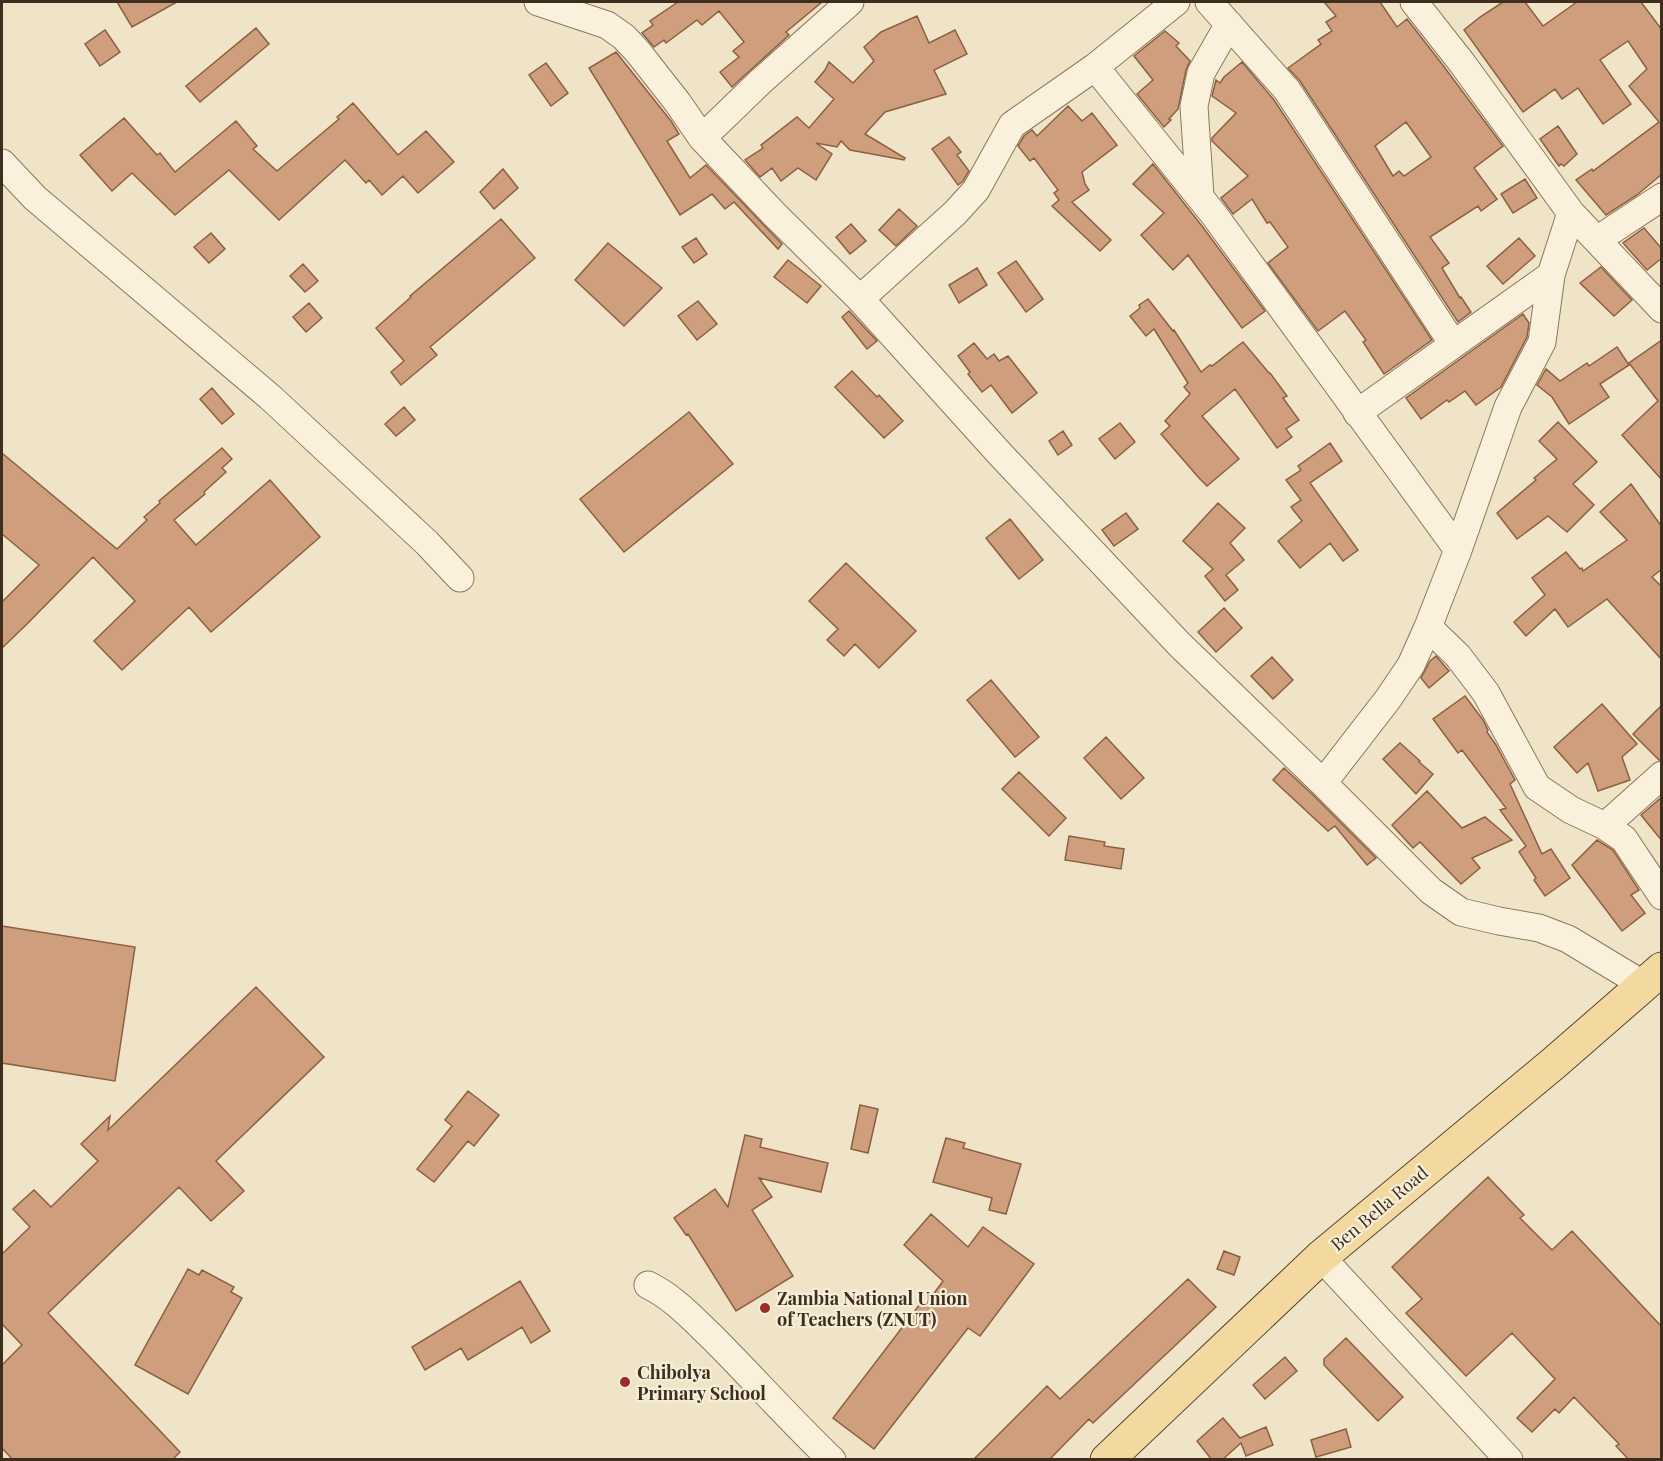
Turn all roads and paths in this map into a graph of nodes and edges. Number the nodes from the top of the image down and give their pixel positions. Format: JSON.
{"nodes":[{"id":1,"x":538,"y":2,"type":"edge"},
{"id":2,"x":850,"y":2,"type":"edge"},
{"id":3,"x":1176,"y":2,"type":"edge"},
{"id":4,"x":1209,"y":2,"type":"edge"},
{"id":5,"x":1414,"y":2,"type":"edge"},
{"id":6,"x":1229,"y":24,"type":"junction"},
{"id":7,"x":1095,"y":67,"type":"junction"},
{"id":8,"x":702,"y":138,"type":"junction"},
{"id":9,"x":2,"y":163,"type":"edge"},
{"id":10,"x":1200,"y":196,"type":"junction"},
{"id":11,"x":1662,"y":197,"type":"edge"},
{"id":12,"x":1570,"y":213,"type":"junction"},
{"id":13,"x":1598,"y":240,"type":"junction"},
{"id":14,"x":1551,"y":275,"type":"junction"},
{"id":15,"x":860,"y":299,"type":"junction"},
{"id":16,"x":1662,"y":309,"type":"edge"},
{"id":17,"x":1453,"y":344,"type":"junction"},
{"id":18,"x":1357,"y":413,"type":"junction"},
{"id":19,"x":1458,"y":550,"type":"junction"},
{"id":20,"x":460,"y":578,"type":"dead end"},
{"id":21,"x":1428,"y":627,"type":"junction"},
{"id":22,"x":1662,"y":775,"type":"edge"},
{"id":23,"x":1323,"y":783,"type":"junction"},
{"id":24,"x":1605,"y":826,"type":"junction"},
{"id":25,"x":1662,"y":896,"type":"edge"},
{"id":26,"x":1653,"y":977,"type":"edge"},
{"id":27,"x":1321,"y":1257,"type":"junction"},
{"id":28,"x":648,"y":1285,"type":"dead end"},
{"id":29,"x":832,"y":1460,"type":"edge"},
{"id":30,"x":1107,"y":1460,"type":"edge"},
{"id":31,"x":1509,"y":1460,"type":"edge"}],
"edges":[{"from":1,"to":8,"type":"street"},
{"from":2,"to":8,"type":"street"},
{"from":3,"to":7,"type":"street"},
{"from":4,"to":6,"type":"street"},
{"from":5,"to":12,"type":"street"},
{"from":6,"to":10,"type":"street"},
{"from":6,"to":17,"type":"street"},
{"from":7,"to":10,"type":"street"},
{"from":7,"to":15,"type":"street"},
{"from":8,"to":15,"type":"street"},
{"from":9,"to":20,"type":"street"},
{"from":10,"to":18,"type":"street"},
{"from":11,"to":13,"type":"street"},
{"from":12,"to":13,"type":"street"},
{"from":12,"to":14,"type":"street"},
{"from":13,"to":16,"type":"street"},
{"from":14,"to":17,"type":"street"},
{"from":14,"to":19,"type":"street"},
{"from":15,"to":23,"type":"street"},
{"from":17,"to":18,"type":"street"},
{"from":18,"to":19,"type":"street"},
{"from":19,"to":21,"type":"street"},
{"from":21,"to":23,"type":"street"},
{"from":21,"to":24,"type":"street"},
{"from":22,"to":24,"type":"street"},
{"from":23,"to":26,"type":"street"},
{"from":24,"to":25,"type":"street"},
{"from":26,"to":27,"type":"main road","name":"Ben Bella Road"},
{"from":27,"to":30,"type":"main road","name":"Ben Bella Road"},
{"from":27,"to":31,"type":"street"},
{"from":28,"to":29,"type":"street"}]}
